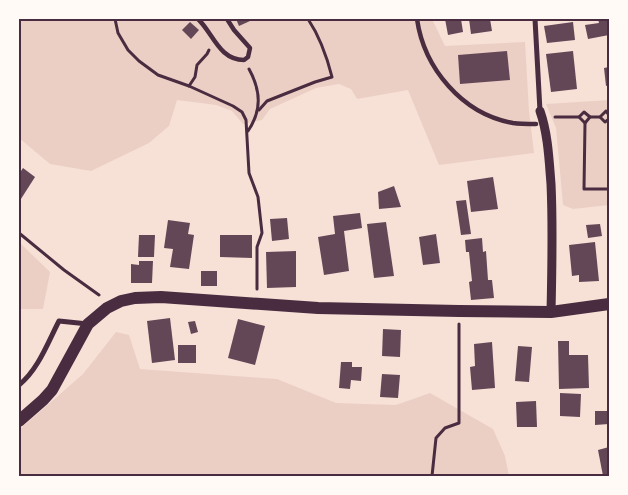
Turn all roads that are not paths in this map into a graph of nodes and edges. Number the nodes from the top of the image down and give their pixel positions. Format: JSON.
{"nodes":[{"id":1,"x":198,"y":19,"type":"edge"},
{"id":2,"x":226,"y":19,"type":"edge"},
{"id":3,"x":417,"y":19,"type":"edge"},
{"id":4,"x":535,"y":19,"type":"edge"},
{"id":5,"x":540,"y":111,"type":"joint"},
{"id":6,"x":540,"y":124,"type":"junction"},
{"id":7,"x":609,"y":304,"type":"edge"},
{"id":8,"x":551,"y":312,"type":"junction"},
{"id":9,"x":88,"y":324,"type":"junction"},
{"id":10,"x":19,"y":385,"type":"edge"},
{"id":11,"x":19,"y":422,"type":"edge"}],
"edges":[{"from":1,"to":2,"type":"street"},
{"from":3,"to":6,"type":"street"},
{"from":4,"to":5,"type":"street"},
{"from":5,"to":6,"type":"street"},
{"from":6,"to":8,"type":"street"},
{"from":7,"to":8,"type":"main road"},
{"from":8,"to":9,"type":"main road"},
{"from":9,"to":10,"type":"street"},
{"from":9,"to":11,"type":"main road"}]}
